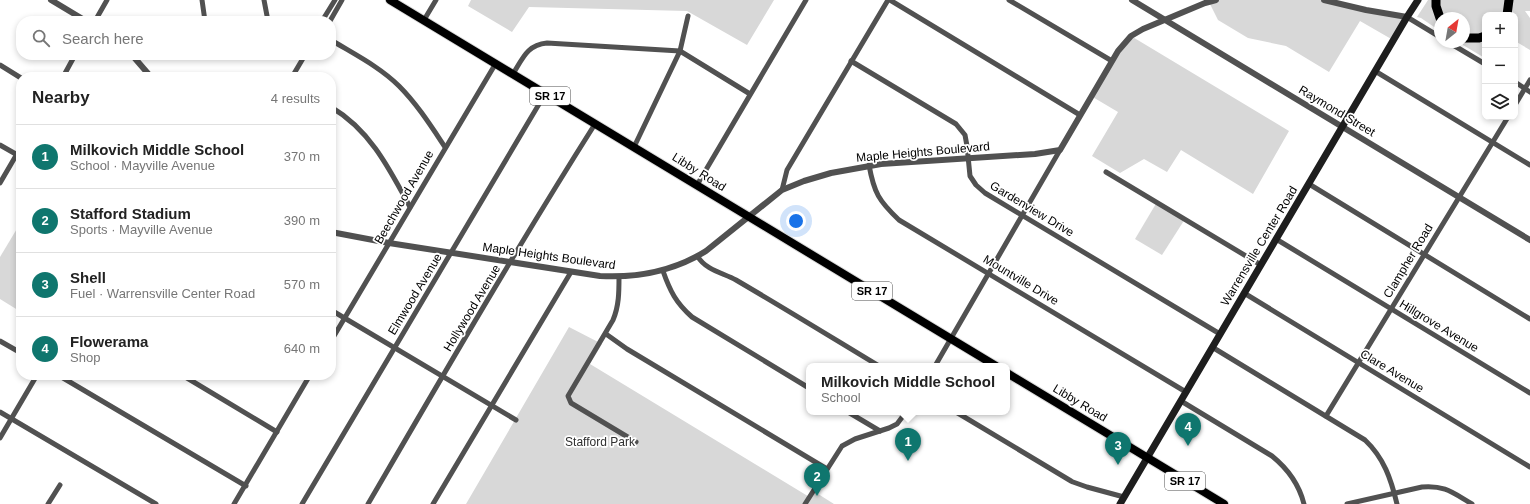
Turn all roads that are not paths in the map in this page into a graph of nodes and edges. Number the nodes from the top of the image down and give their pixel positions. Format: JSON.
{"nodes":[{"id":1,"x":51,"y":0,"type":"edge"},
{"id":2,"x":107,"y":0,"type":"edge"},
{"id":3,"x":202,"y":0,"type":"edge"},
{"id":4,"x":264,"y":0,"type":"edge"},
{"id":5,"x":335,"y":0,"type":"edge"},
{"id":6,"x":342,"y":0,"type":"edge"},
{"id":7,"x":390,"y":0,"type":"edge"},
{"id":8,"x":436,"y":0,"type":"edge"},
{"id":9,"x":806,"y":0,"type":"edge"},
{"id":10,"x":889,"y":0,"type":"edge"},
{"id":11,"x":1009,"y":0,"type":"edge"},
{"id":12,"x":1132,"y":0,"type":"edge"},
{"id":13,"x":1216,"y":0,"type":"edge"},
{"id":14,"x":1324,"y":0,"type":"edge"},
{"id":15,"x":1418,"y":0,"type":"edge"},
{"id":16,"x":1436,"y":0,"type":"edge"},
{"id":17,"x":1509,"y":0,"type":"edge"},
{"id":18,"x":1204,"y":1,"type":"edge"},
{"id":19,"x":1438,"y":12,"type":"edge"},
{"id":20,"x":1507,"y":12,"type":"edge"},
{"id":21,"x":78,"y":16,"type":"edge"},
{"id":22,"x":98,"y":16,"type":"edge"},
{"id":23,"x":204,"y":16,"type":"edge"},
{"id":24,"x":267,"y":16,"type":"edge"},
{"id":25,"x":325,"y":16,"type":"edge"},
{"id":26,"x":333,"y":16,"type":"edge"},
{"id":27,"x":688,"y":16,"type":"dead end"},
{"id":28,"x":1407,"y":17,"type":"junction"},
{"id":29,"x":424,"y":20,"type":"junction"},
{"id":30,"x":1165,"y":20,"type":"junction"},
{"id":31,"x":1434,"y":33,"type":"edge"},
{"id":32,"x":1482,"y":37,"type":"edge"},
{"id":33,"x":1470,"y":38,"type":"edge"},
{"id":34,"x":336,"y":43,"type":"edge"},
{"id":35,"x":1458,"y":48,"type":"edge"},
{"id":36,"x":680,"y":51,"type":"junction"},
{"id":37,"x":72,"y":60,"type":"edge"},
{"id":38,"x":136,"y":60,"type":"edge"},
{"id":39,"x":302,"y":60,"type":"edge"},
{"id":40,"x":851,"y":61,"type":"junction"},
{"id":41,"x":1112,"y":61,"type":"junction"},
{"id":42,"x":1482,"y":62,"type":"edge"},
{"id":43,"x":496,"y":63,"type":"junction"},
{"id":44,"x":0,"y":65,"type":"edge"},
{"id":45,"x":1375,"y":71,"type":"junction"},
{"id":46,"x":66,"y":72,"type":"edge"},
{"id":47,"x":147,"y":72,"type":"edge"},
{"id":48,"x":295,"y":72,"type":"edge"},
{"id":49,"x":514,"y":74,"type":"junction"},
{"id":50,"x":16,"y":75,"type":"edge"},
{"id":51,"x":1530,"y":80,"type":"edge"},
{"id":52,"x":1518,"y":84,"type":"edge"},
{"id":53,"x":1528,"y":90,"type":"edge"},
{"id":54,"x":545,"y":94,"type":"junction"},
{"id":55,"x":750,"y":94,"type":"junction"},
{"id":56,"x":1518,"y":102,"type":"edge"},
{"id":57,"x":336,"y":110,"type":"edge"},
{"id":58,"x":1080,"y":115,"type":"junction"},
{"id":59,"x":1506,"y":120,"type":"edge"},
{"id":60,"x":595,"y":124,"type":"junction"},
{"id":61,"x":1343,"y":127,"type":"junction"},
{"id":62,"x":1493,"y":142,"type":"junction"},
{"id":63,"x":0,"y":145,"type":"edge"},
{"id":64,"x":445,"y":147,"type":"junction"},
{"id":65,"x":634,"y":147,"type":"junction"},
{"id":66,"x":1060,"y":150,"type":"junction"},
{"id":67,"x":16,"y":154,"type":"edge"},
{"id":68,"x":969,"y":159,"type":"junction"},
{"id":69,"x":16,"y":160,"type":"edge"},
{"id":70,"x":1530,"y":165,"type":"edge"},
{"id":71,"x":870,"y":166,"type":"junction"},
{"id":72,"x":1106,"y":172,"type":"dead end"},
{"id":73,"x":0,"y":183,"type":"edge"},
{"id":74,"x":1309,"y":184,"type":"junction"},
{"id":75,"x":698,"y":185,"type":"junction"},
{"id":76,"x":782,"y":190,"type":"junction"},
{"id":77,"x":1459,"y":197,"type":"junction"},
{"id":78,"x":410,"y":207,"type":"junction"},
{"id":79,"x":1022,"y":215,"type":"junction"},
{"id":80,"x":748,"y":217,"type":"junction"},
{"id":81,"x":336,"y":233,"type":"edge"},
{"id":82,"x":1276,"y":240,"type":"junction"},
{"id":83,"x":1530,"y":240,"type":"edge"},
{"id":84,"x":389,"y":243,"type":"junction"},
{"id":85,"x":451,"y":253,"type":"junction"},
{"id":86,"x":1424,"y":254,"type":"junction"},
{"id":87,"x":698,"y":256,"type":"junction"},
{"id":88,"x":511,"y":262,"type":"junction"},
{"id":89,"x":1261,"y":265,"type":"junction"},
{"id":90,"x":663,"y":271,"type":"junction"},
{"id":91,"x":570,"y":272,"type":"junction"},
{"id":92,"x":988,"y":272,"type":"junction"},
{"id":93,"x":619,"y":277,"type":"junction"},
{"id":94,"x":1244,"y":293,"type":"junction"},
{"id":95,"x":1391,"y":309,"type":"junction"},
{"id":96,"x":336,"y":313,"type":"edge"},
{"id":97,"x":344,"y":318,"type":"junction"},
{"id":98,"x":1530,"y":319,"type":"edge"},
{"id":99,"x":336,"y":332,"type":"edge"},
{"id":100,"x":606,"y":334,"type":"junction"},
{"id":101,"x":1220,"y":334,"type":"junction"},
{"id":102,"x":951,"y":339,"type":"junction"},
{"id":103,"x":0,"y":341,"type":"edge"},
{"id":104,"x":1212,"y":347,"type":"junction"},
{"id":105,"x":394,"y":348,"type":"junction"},
{"id":106,"x":16,"y":350,"type":"edge"},
{"id":107,"x":1359,"y":362,"type":"junction"},
{"id":108,"x":874,"y":363,"type":"edge"},
{"id":109,"x":937,"y":363,"type":"edge"},
{"id":110,"x":991,"y":363,"type":"edge"},
{"id":111,"x":1010,"y":375,"type":"edge"},
{"id":112,"x":443,"y":376,"type":"junction"},
{"id":113,"x":34,"y":380,"type":"edge"},
{"id":114,"x":66,"y":380,"type":"edge"},
{"id":115,"x":190,"y":380,"type":"edge"},
{"id":116,"x":307,"y":380,"type":"edge"},
{"id":117,"x":806,"y":386,"type":"edge"},
{"id":118,"x":1186,"y":392,"type":"junction"},
{"id":119,"x":1530,"y":393,"type":"edge"},
{"id":120,"x":1181,"y":401,"type":"junction"},
{"id":121,"x":492,"y":405,"type":"junction"},
{"id":122,"x":0,"y":412,"type":"edge"},
{"id":123,"x":853,"y":415,"type":"edge"},
{"id":124,"x":904,"y":415,"type":"edge"},
{"id":125,"x":961,"y":415,"type":"edge"},
{"id":126,"x":1326,"y":416,"type":"junction"},
{"id":127,"x":12,"y":418,"type":"junction"},
{"id":128,"x":516,"y":420,"type":"dead end"},
{"id":129,"x":880,"y":431,"type":"junction"},
{"id":130,"x":277,"y":432,"type":"junction"},
{"id":131,"x":0,"y":438,"type":"edge"},
{"id":132,"x":636,"y":442,"type":"dead end"},
{"id":133,"x":1147,"y":457,"type":"junction"},
{"id":134,"x":1530,"y":467,"type":"edge"},
{"id":135,"x":826,"y":469,"type":"junction"},
{"id":136,"x":60,"y":485,"type":"dead end"},
{"id":137,"x":246,"y":486,"type":"junction"},
{"id":138,"x":1394,"y":493,"type":"junction"},
{"id":139,"x":1124,"y":497,"type":"junction"},
{"id":140,"x":48,"y":504,"type":"edge"},
{"id":141,"x":156,"y":504,"type":"edge"},
{"id":142,"x":234,"y":504,"type":"edge"},
{"id":143,"x":302,"y":504,"type":"edge"},
{"id":144,"x":368,"y":504,"type":"edge"},
{"id":145,"x":433,"y":504,"type":"edge"},
{"id":146,"x":805,"y":504,"type":"edge"},
{"id":147,"x":1120,"y":504,"type":"edge"},
{"id":148,"x":1224,"y":504,"type":"edge"},
{"id":149,"x":1304,"y":504,"type":"edge"},
{"id":150,"x":1347,"y":504,"type":"edge"},
{"id":151,"x":1397,"y":504,"type":"edge"},
{"id":152,"x":1472,"y":504,"type":"edge"}],
"edges":[{"from":1,"to":21,"type":"street"},
{"from":2,"to":22,"type":"street"},
{"from":3,"to":23,"type":"street"},
{"from":4,"to":24,"type":"street"},
{"from":5,"to":25,"type":"street"},
{"from":6,"to":26,"type":"street"},
{"from":7,"to":29,"type":"main road","name":"Libby Road","number":"SR 17"},
{"from":8,"to":29,"type":"street"},
{"from":9,"to":55,"type":"street"},
{"from":10,"to":40,"type":"street"},
{"from":10,"to":58,"type":"street"},
{"from":11,"to":41,"type":"street"},
{"from":12,"to":30,"type":"street","name":"Raymond Street"},
{"from":13,"to":18,"type":"street"},
{"from":14,"to":28,"type":"street"},
{"from":15,"to":28,"type":"main road","name":"Warrensville Center Road"},
{"from":16,"to":19,"type":"highway"},
{"from":17,"to":20,"type":"highway"},
{"from":18,"to":30,"type":"street"},
{"from":27,"to":36,"type":"street"},
{"from":28,"to":31,"type":"street"},
{"from":28,"to":45,"type":"main road","name":"Warrensville Center Road"},
{"from":29,"to":43,"type":"main road","name":"Libby Road","number":"SR 17"},
{"from":30,"to":41,"type":"street"},
{"from":30,"to":61,"type":"street","name":"Raymond Street"},
{"from":32,"to":33,"type":"highway"},
{"from":34,"to":64,"type":"street"},
{"from":35,"to":42,"type":"street"},
{"from":36,"to":49,"type":"street"},
{"from":36,"to":55,"type":"street"},
{"from":36,"to":65,"type":"street"},
{"from":37,"to":46,"type":"street"},
{"from":38,"to":47,"type":"street"},
{"from":39,"to":48,"type":"street"},
{"from":40,"to":68,"type":"street","name":"Gardenview Drive"},
{"from":40,"to":76,"type":"street"},
{"from":41,"to":58,"type":"street"},
{"from":43,"to":49,"type":"main road","name":"Libby Road","number":"SR 17"},
{"from":43,"to":64,"type":"street","name":"Beechwood Avenue"},
{"from":44,"to":50,"type":"street"},
{"from":45,"to":61,"type":"main road","name":"Warrensville Center Road"},
{"from":45,"to":62,"type":"street"},
{"from":49,"to":54,"type":"main road","name":"Libby Road","number":"SR 17"},
{"from":51,"to":53,"type":"street"},
{"from":52,"to":53,"type":"street"},
{"from":53,"to":56,"type":"street"},
{"from":54,"to":60,"type":"main road","name":"Libby Road","number":"SR 17"},
{"from":54,"to":85,"type":"street","name":"Elmwood Avenue"},
{"from":55,"to":75,"type":"street"},
{"from":57,"to":78,"type":"street"},
{"from":58,"to":66,"type":"street"},
{"from":59,"to":62,"type":"street","name":"Clampher Road"},
{"from":60,"to":65,"type":"main road","name":"Libby Road","number":"SR 17"},
{"from":60,"to":88,"type":"street","name":"Hollywood Avenue"},
{"from":61,"to":74,"type":"main road","name":"Warrensville Center Road"},
{"from":61,"to":77,"type":"street","name":"Raymond Street"},
{"from":62,"to":70,"type":"street"},
{"from":62,"to":77,"type":"street","name":"Clampher Road"},
{"from":63,"to":67,"type":"street"},
{"from":64,"to":78,"type":"street","name":"Beechwood Avenue"},
{"from":65,"to":75,"type":"main road","name":"Libby Road","number":"SR 17"},
{"from":66,"to":68,"type":"street","name":"Maple Heights Boulevard"},
{"from":66,"to":79,"type":"street"},
{"from":68,"to":71,"type":"street","name":"Maple Heights Boulevard"},
{"from":68,"to":79,"type":"street","name":"Gardenview Drive"},
{"from":69,"to":73,"type":"street"},
{"from":71,"to":76,"type":"street","name":"Maple Heights Boulevard"},
{"from":71,"to":92,"type":"street","name":"Mountville Drive"},
{"from":72,"to":89,"type":"street"},
{"from":74,"to":82,"type":"main road","name":"Warrensville Center Road"},
{"from":74,"to":86,"type":"street"},
{"from":75,"to":80,"type":"main road","name":"Libby Road","number":"SR 17"},
{"from":76,"to":80,"type":"street","name":"Maple Heights Boulevard"},
{"from":77,"to":83,"type":"street","name":"Raymond Street"},
{"from":77,"to":86,"type":"street","name":"Clampher Road"},
{"from":78,"to":84,"type":"street","name":"Beechwood Avenue"},
{"from":79,"to":92,"type":"street"},
{"from":79,"to":101,"type":"street","name":"Gardenview Drive"},
{"from":80,"to":87,"type":"street","name":"Maple Heights Boulevard"},
{"from":80,"to":102,"type":"main road","name":"Libby Road","number":"SR 17"},
{"from":81,"to":84,"type":"street","name":"Maple Heights Boulevard"},
{"from":82,"to":89,"type":"main road","name":"Warrensville Center Road"},
{"from":82,"to":95,"type":"street","name":"Hillgrove Avenue"},
{"from":84,"to":85,"type":"street","name":"Maple Heights Boulevard"},
{"from":84,"to":97,"type":"street","name":"Beechwood Avenue"},
{"from":85,"to":88,"type":"street","name":"Maple Heights Boulevard"},
{"from":85,"to":105,"type":"street","name":"Elmwood Avenue"},
{"from":86,"to":95,"type":"street","name":"Clampher Road"},
{"from":86,"to":98,"type":"street"},
{"from":87,"to":90,"type":"street","name":"Maple Heights Boulevard"},
{"from":87,"to":108,"type":"street"},
{"from":88,"to":91,"type":"street","name":"Maple Heights Boulevard"},
{"from":88,"to":112,"type":"street","name":"Hollywood Avenue"},
{"from":89,"to":94,"type":"main road","name":"Warrensville Center Road"},
{"from":90,"to":93,"type":"street","name":"Maple Heights Boulevard"},
{"from":90,"to":117,"type":"street"},
{"from":91,"to":93,"type":"street","name":"Maple Heights Boulevard"},
{"from":91,"to":121,"type":"street"},
{"from":92,"to":102,"type":"street"},
{"from":92,"to":118,"type":"street","name":"Mountville Drive"},
{"from":93,"to":100,"type":"street"},
{"from":94,"to":101,"type":"main road","name":"Warrensville Center Road"},
{"from":94,"to":107,"type":"street","name":"Clare Avenue"},
{"from":95,"to":107,"type":"street","name":"Clampher Road"},
{"from":95,"to":119,"type":"street","name":"Hillgrove Avenue"},
{"from":96,"to":97,"type":"street"},
{"from":97,"to":99,"type":"street","name":"Beechwood Avenue"},
{"from":97,"to":105,"type":"street"},
{"from":100,"to":132,"type":"street"},
{"from":100,"to":135,"type":"street"},
{"from":101,"to":104,"type":"main road","name":"Warrensville Center Road"},
{"from":102,"to":109,"type":"street"},
{"from":102,"to":110,"type":"main road","name":"Libby Road","number":"SR 17"},
{"from":103,"to":106,"type":"street"},
{"from":104,"to":118,"type":"main road","name":"Warrensville Center Road"},
{"from":104,"to":126,"type":"street"},
{"from":105,"to":112,"type":"street"},
{"from":105,"to":143,"type":"street","name":"Elmwood Avenue"},
{"from":107,"to":126,"type":"street","name":"Clampher Road"},
{"from":107,"to":134,"type":"street","name":"Clare Avenue"},
{"from":111,"to":133,"type":"main road","name":"Libby Road","number":"SR 17"},
{"from":112,"to":121,"type":"street"},
{"from":112,"to":144,"type":"street","name":"Hollywood Avenue"},
{"from":113,"to":127,"type":"street"},
{"from":114,"to":137,"type":"street"},
{"from":115,"to":130,"type":"street"},
{"from":116,"to":130,"type":"street"},
{"from":118,"to":120,"type":"main road","name":"Warrensville Center Road"},
{"from":120,"to":133,"type":"main road","name":"Warrensville Center Road"},
{"from":120,"to":149,"type":"street"},
{"from":121,"to":128,"type":"street"},
{"from":121,"to":145,"type":"street"},
{"from":122,"to":127,"type":"street"},
{"from":123,"to":129,"type":"street"},
{"from":124,"to":129,"type":"street"},
{"from":125,"to":139,"type":"street"},
{"from":126,"to":138,"type":"street"},
{"from":127,"to":131,"type":"street"},
{"from":127,"to":141,"type":"street"},
{"from":129,"to":135,"type":"street"},
{"from":130,"to":137,"type":"street"},
{"from":133,"to":139,"type":"main road","name":"Warrensville Center Road"},
{"from":133,"to":148,"type":"main road","name":"Libby Road","number":"SR 17"},
{"from":135,"to":146,"type":"street"},
{"from":136,"to":140,"type":"street"},
{"from":137,"to":142,"type":"street"},
{"from":138,"to":150,"type":"street"},
{"from":138,"to":151,"type":"street"},
{"from":138,"to":152,"type":"street"},
{"from":139,"to":147,"type":"main road","name":"Warrensville Center Road"}]}
